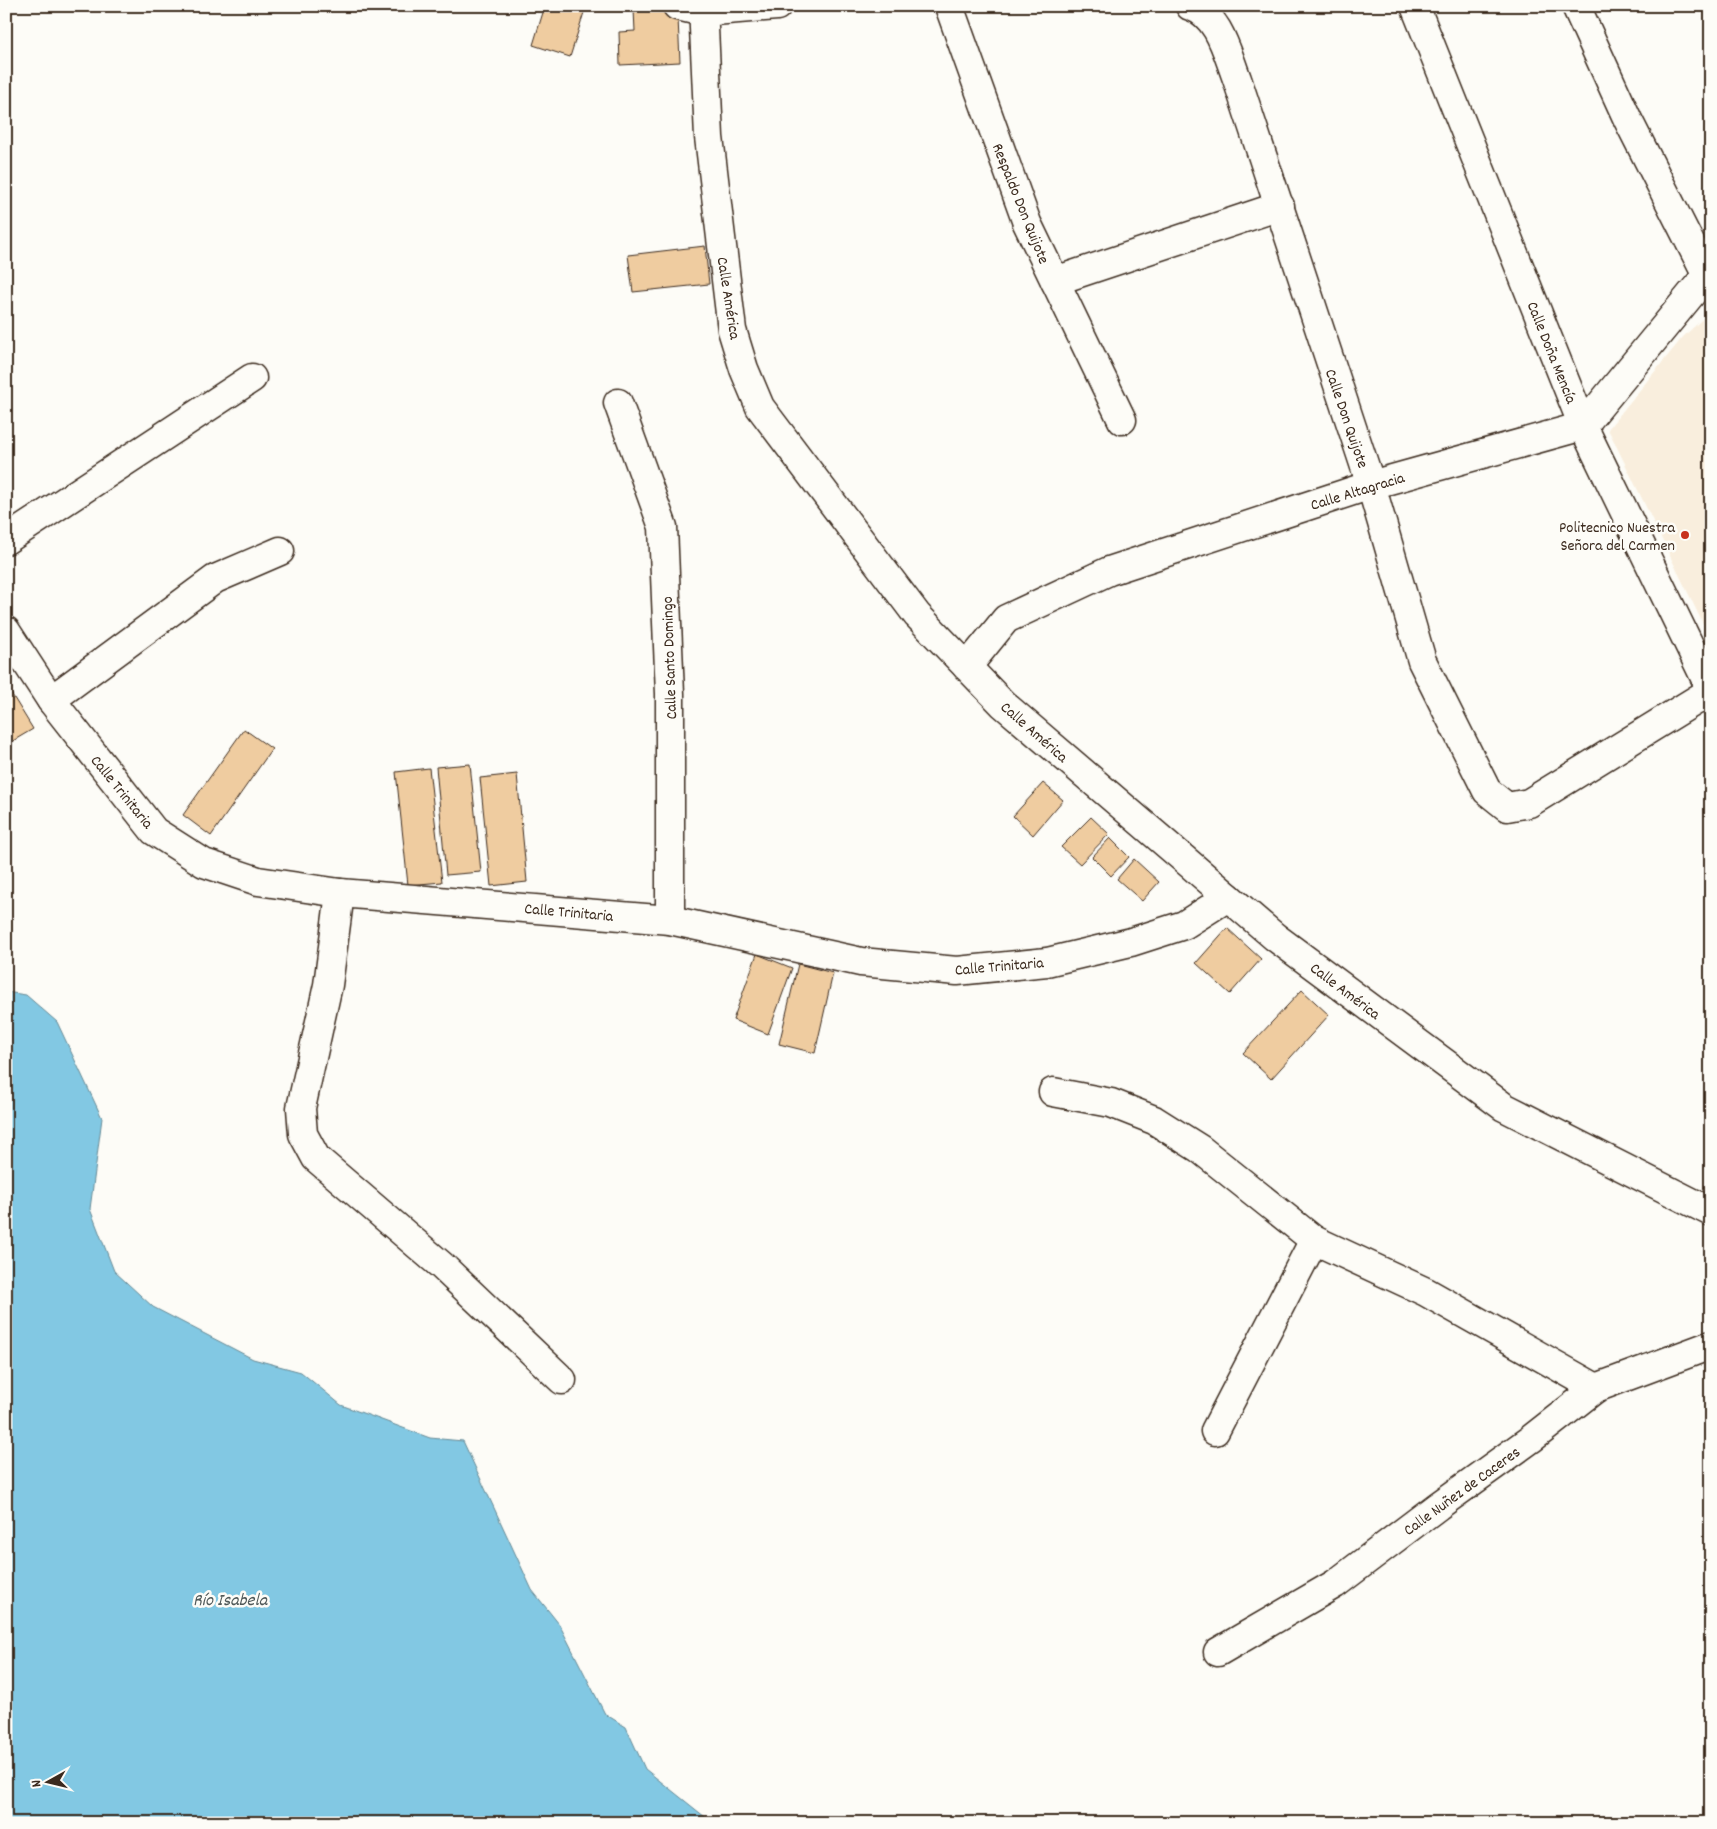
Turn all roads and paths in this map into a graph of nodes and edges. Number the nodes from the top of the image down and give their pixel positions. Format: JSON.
{"nodes":[{"id":1,"x":777,"y":6,"type":"edge"},
{"id":2,"x":949,"y":6,"type":"edge"},
{"id":3,"x":1190,"y":6,"type":"edge"},
{"id":4,"x":1415,"y":6,"type":"edge"},
{"id":5,"x":1576,"y":6,"type":"edge"},
{"id":6,"x":694,"y":8,"type":"edge"},
{"id":7,"x":1280,"y":206,"type":"junction"},
{"id":8,"x":1708,"y":272,"type":"edge"},
{"id":9,"x":1054,"y":281,"type":"junction"},
{"id":10,"x":252,"y":378,"type":"dead end"},
{"id":11,"x":618,"y":404,"type":"dead end"},
{"id":12,"x":1122,"y":420,"type":"dead end"},
{"id":13,"x":1583,"y":426,"type":"junction"},
{"id":14,"x":1371,"y":484,"type":"junction"},
{"id":15,"x":6,"y":540,"type":"edge"},
{"id":16,"x":280,"y":552,"type":"dead end"},
{"id":17,"x":6,"y":631,"type":"edge"},
{"id":18,"x":967,"y":667,"type":"junction"},
{"id":19,"x":1711,"y":691,"type":"edge"},
{"id":20,"x":50,"y":700,"type":"junction"},
{"id":21,"x":340,"y":893,"type":"junction"},
{"id":22,"x":1228,"y":897,"type":"junction"},
{"id":23,"x":670,"y":920,"type":"junction"},
{"id":24,"x":1053,"y":1092,"type":"dead end"},
{"id":25,"x":1711,"y":1212,"type":"edge"},
{"id":26,"x":1314,"y":1240,"type":"junction"},
{"id":27,"x":1711,"y":1345,"type":"edge"},
{"id":28,"x":562,"y":1380,"type":"dead end"},
{"id":29,"x":1596,"y":1388,"type":"junction"},
{"id":30,"x":1216,"y":1431,"type":"dead end"},
{"id":31,"x":1218,"y":1652,"type":"dead end"}],
"edges":[{"from":1,"to":6,"type":"street"},
{"from":2,"to":9,"type":"street","name":"Respaldo Don Quijote"},
{"from":3,"to":7,"type":"street","name":"Calle Don Quijote"},
{"from":4,"to":13,"type":"street","name":"Calle Doña Mencía"},
{"from":5,"to":8,"type":"street"},
{"from":6,"to":18,"type":"street","name":"Calle América"},
{"from":7,"to":9,"type":"street"},
{"from":7,"to":14,"type":"street","name":"Calle Don Quijote"},
{"from":8,"to":13,"type":"street"},
{"from":9,"to":12,"type":"street","name":"Respaldo Don Quijote"},
{"from":10,"to":15,"type":"street"},
{"from":11,"to":23,"type":"street","name":"Calle Santo Domingo"},
{"from":13,"to":14,"type":"street","name":"Calle Altagracia"},
{"from":13,"to":19,"type":"street","name":"Calle Doña Mencía"},
{"from":14,"to":18,"type":"street","name":"Calle Altagracia"},
{"from":14,"to":19,"type":"street","name":"Calle Don Quijote"},
{"from":16,"to":20,"type":"street"},
{"from":17,"to":20,"type":"street","name":"Calle Trinitaria"},
{"from":18,"to":22,"type":"street","name":"Calle América"},
{"from":20,"to":21,"type":"street","name":"Calle Trinitaria"},
{"from":21,"to":23,"type":"street","name":"Calle Trinitaria"},
{"from":21,"to":28,"type":"street"},
{"from":22,"to":23,"type":"street","name":"Calle Trinitaria"},
{"from":22,"to":25,"type":"street","name":"Calle América"},
{"from":24,"to":26,"type":"street"},
{"from":26,"to":29,"type":"street"},
{"from":26,"to":30,"type":"street"},
{"from":27,"to":29,"type":"street","name":"Calle Nuñez de Caceres"},
{"from":29,"to":31,"type":"street","name":"Calle Nuñez de Caceres"}]}
